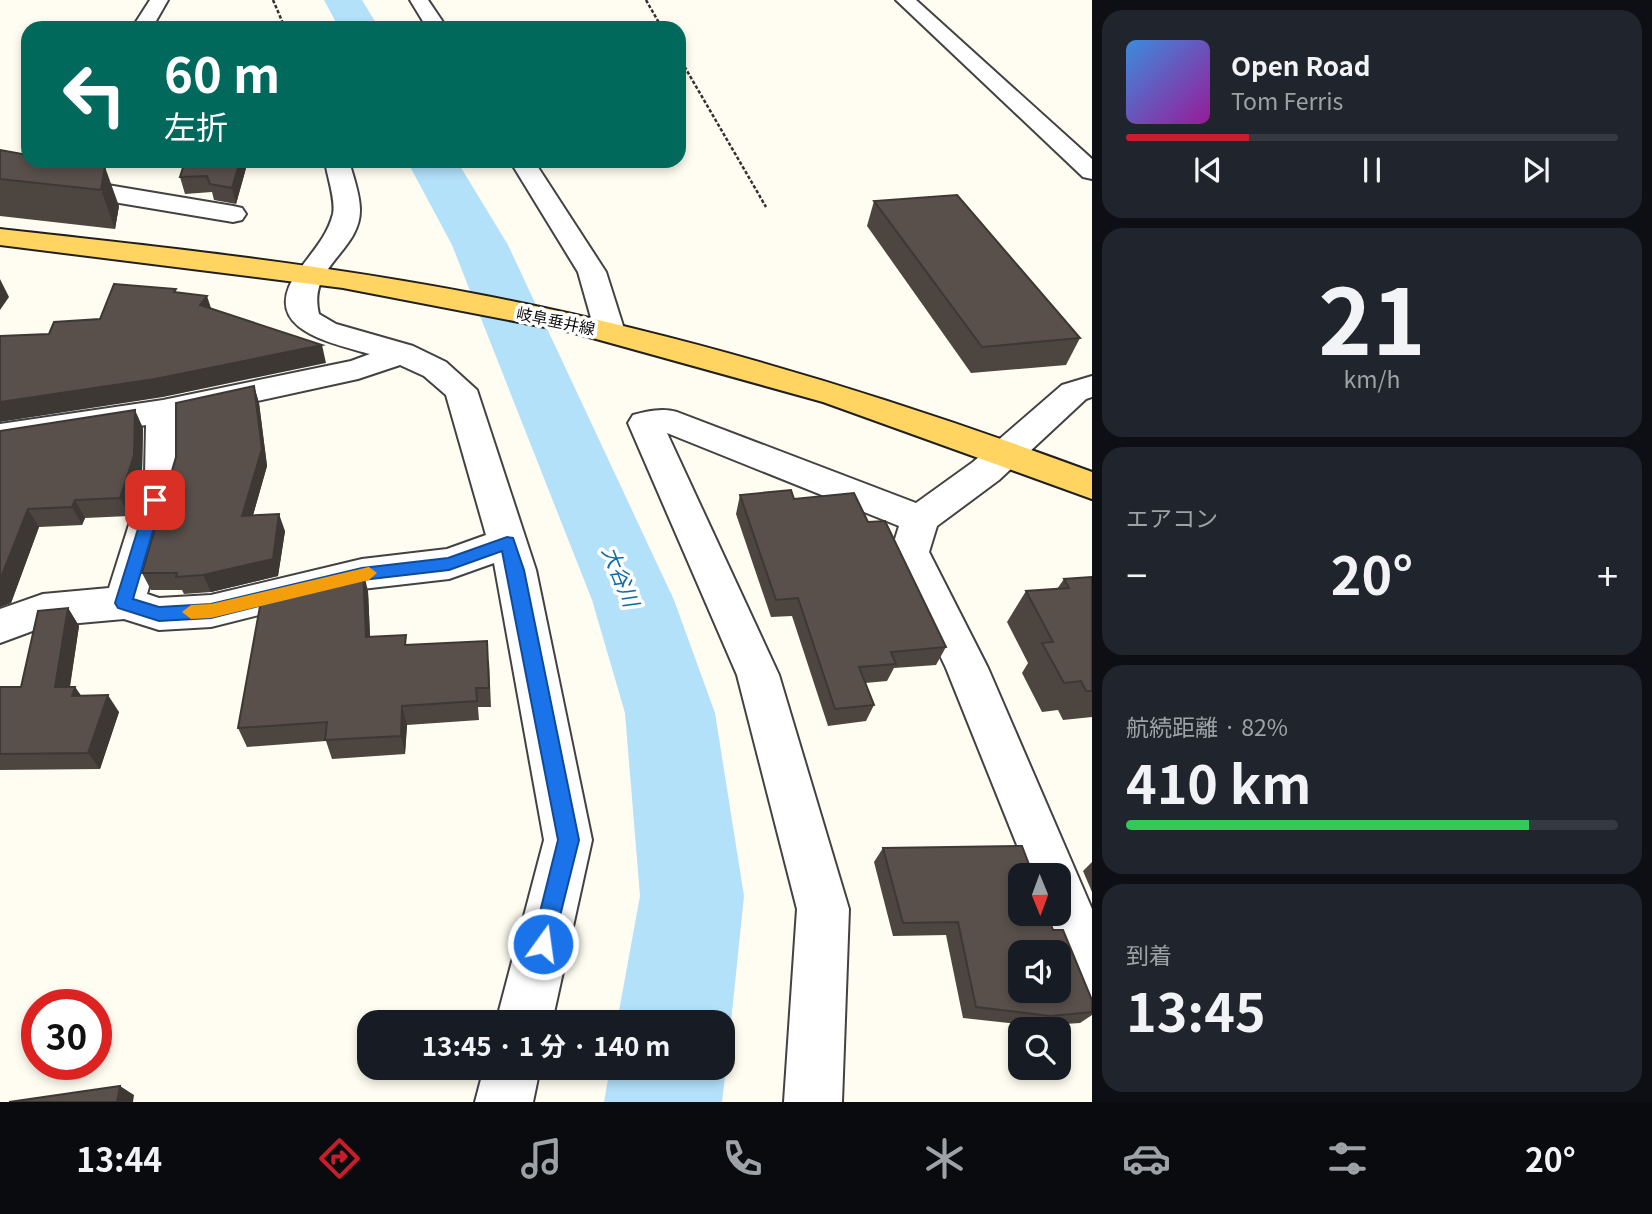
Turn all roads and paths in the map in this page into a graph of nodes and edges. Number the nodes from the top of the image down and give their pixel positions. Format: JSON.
{"nodes":[{"id":1,"x":159,"y":0,"type":"edge"},
{"id":2,"x":273,"y":0,"type":"edge"},
{"id":3,"x":419,"y":0,"type":"edge"},
{"id":4,"x":646,"y":0,"type":"edge"},
{"id":5,"x":905,"y":0,"type":"edge"},
{"id":6,"x":146,"y":21,"type":"edge"},
{"id":7,"x":282,"y":21,"type":"edge"},
{"id":8,"x":432,"y":21,"type":"edge"},
{"id":9,"x":658,"y":21,"type":"edge"},
{"id":10,"x":686,"y":69,"type":"edge"},
{"id":11,"x":338,"y":168,"type":"edge"},
{"id":12,"x":526,"y":168,"type":"edge"},
{"id":13,"x":54,"y":172,"type":"edge"},
{"id":14,"x":1092,"y":172,"type":"edge"},
{"id":15,"x":0,"y":175,"type":"edge"},
{"id":16,"x":766,"y":206,"type":"dead end"},
{"id":17,"x":233,"y":214,"type":"dead end"},
{"id":18,"x":0,"y":237,"type":"edge"},
{"id":19,"x":309,"y":275,"type":"junction"},
{"id":20,"x":596,"y":329,"type":"junction"},
{"id":21,"x":402,"y":353,"type":"junction"},
{"id":22,"x":1092,"y":386,"type":"edge"},
{"id":23,"x":163,"y":411,"type":"junction"},
{"id":24,"x":0,"y":436,"type":"edge"},
{"id":25,"x":1008,"y":453,"type":"junction"},
{"id":26,"x":1092,"y":486,"type":"edge"},
{"id":27,"x":919,"y":519,"type":"junction"},
{"id":28,"x":507,"y":542,"type":"junction"},
{"id":29,"x":124,"y":603,"type":"junction"},
{"id":30,"x":0,"y":626,"type":"edge"},
{"id":31,"x":1049,"y":863,"type":"edge"},
{"id":32,"x":1071,"y":922,"type":"edge"},
{"id":33,"x":1092,"y":980,"type":"edge"},
{"id":34,"x":527,"y":1010,"type":"edge"},
{"id":35,"x":509,"y":1080,"type":"edge"},
{"id":36,"x":504,"y":1102,"type":"edge"},
{"id":37,"x":813,"y":1102,"type":"edge"}],
"edges":[{"from":1,"to":6,"type":"street"},
{"from":2,"to":7,"type":"path"},
{"from":3,"to":8,"type":"street"},
{"from":4,"to":9,"type":"path"},
{"from":5,"to":14,"type":"street"},
{"from":10,"to":16,"type":"path"},
{"from":11,"to":19,"type":"street"},
{"from":12,"to":20,"type":"street"},
{"from":13,"to":15,"type":"street"},
{"from":13,"to":17,"type":"street"},
{"from":18,"to":19,"type":"main road","name":"岐阜垂井線"},
{"from":19,"to":20,"type":"main road","name":"岐阜垂井線"},
{"from":19,"to":21,"type":"street"},
{"from":20,"to":25,"type":"main road","name":"岐阜垂井線"},
{"from":21,"to":23,"type":"street"},
{"from":21,"to":28,"type":"street"},
{"from":22,"to":25,"type":"street"},
{"from":23,"to":24,"type":"street"},
{"from":23,"to":29,"type":"street"},
{"from":25,"to":26,"type":"main road","name":"岐阜垂井線"},
{"from":25,"to":27,"type":"street"},
{"from":27,"to":31,"type":"street"},
{"from":27,"to":37,"type":"street"},
{"from":28,"to":29,"type":"street"},
{"from":28,"to":34,"type":"street"},
{"from":29,"to":30,"type":"street"},
{"from":32,"to":33,"type":"street"},
{"from":35,"to":36,"type":"street"}]}
